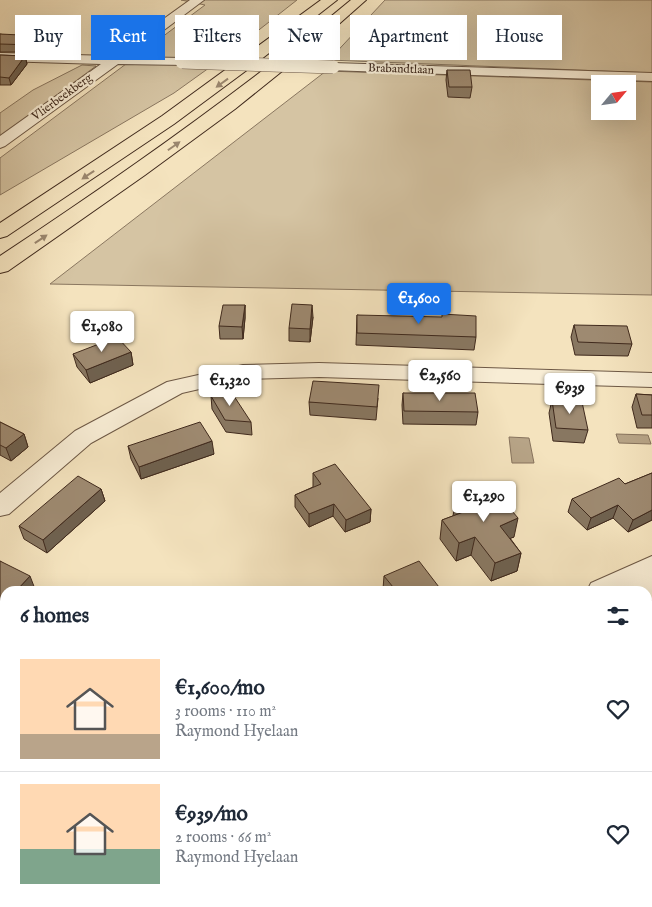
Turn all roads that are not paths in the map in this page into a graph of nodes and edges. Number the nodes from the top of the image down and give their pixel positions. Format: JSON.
{"nodes":[{"id":1,"x":330,"y":0,"type":"edge"},
{"id":2,"x":359,"y":0,"type":"edge"},
{"id":3,"x":174,"y":2,"type":"dead end"},
{"id":4,"x":195,"y":2,"type":"edge"},
{"id":5,"x":0,"y":57,"type":"edge"},
{"id":6,"x":112,"y":61,"type":"junction"},
{"id":7,"x":652,"y":78,"type":"edge"},
{"id":8,"x":0,"y":143,"type":"edge"},
{"id":9,"x":0,"y":232,"type":"edge"},
{"id":10,"x":0,"y":266,"type":"edge"},
{"id":11,"x":652,"y":380,"type":"edge"},
{"id":12,"x":0,"y":507,"type":"edge"},
{"id":13,"x":644,"y":582,"type":"edge"},
{"id":14,"x":625,"y":586,"type":"edge"}],
"edges":[{"from":1,"to":9,"type":"highway","one_way":true},
{"from":10,"to":2,"type":"highway","one_way":true},
{"from":3,"to":4,"type":"street"},
{"from":4,"to":6,"type":"street","name":"Vlierbeekberg"},
{"from":5,"to":6,"type":"street","name":"Brabandtlaan"},
{"from":6,"to":7,"type":"street","name":"Brabandtlaan","bridge":true},
{"from":6,"to":8,"type":"street","name":"Vlierbeekberg"},
{"from":11,"to":12,"type":"street"},
{"from":13,"to":14,"type":"street"}]}
